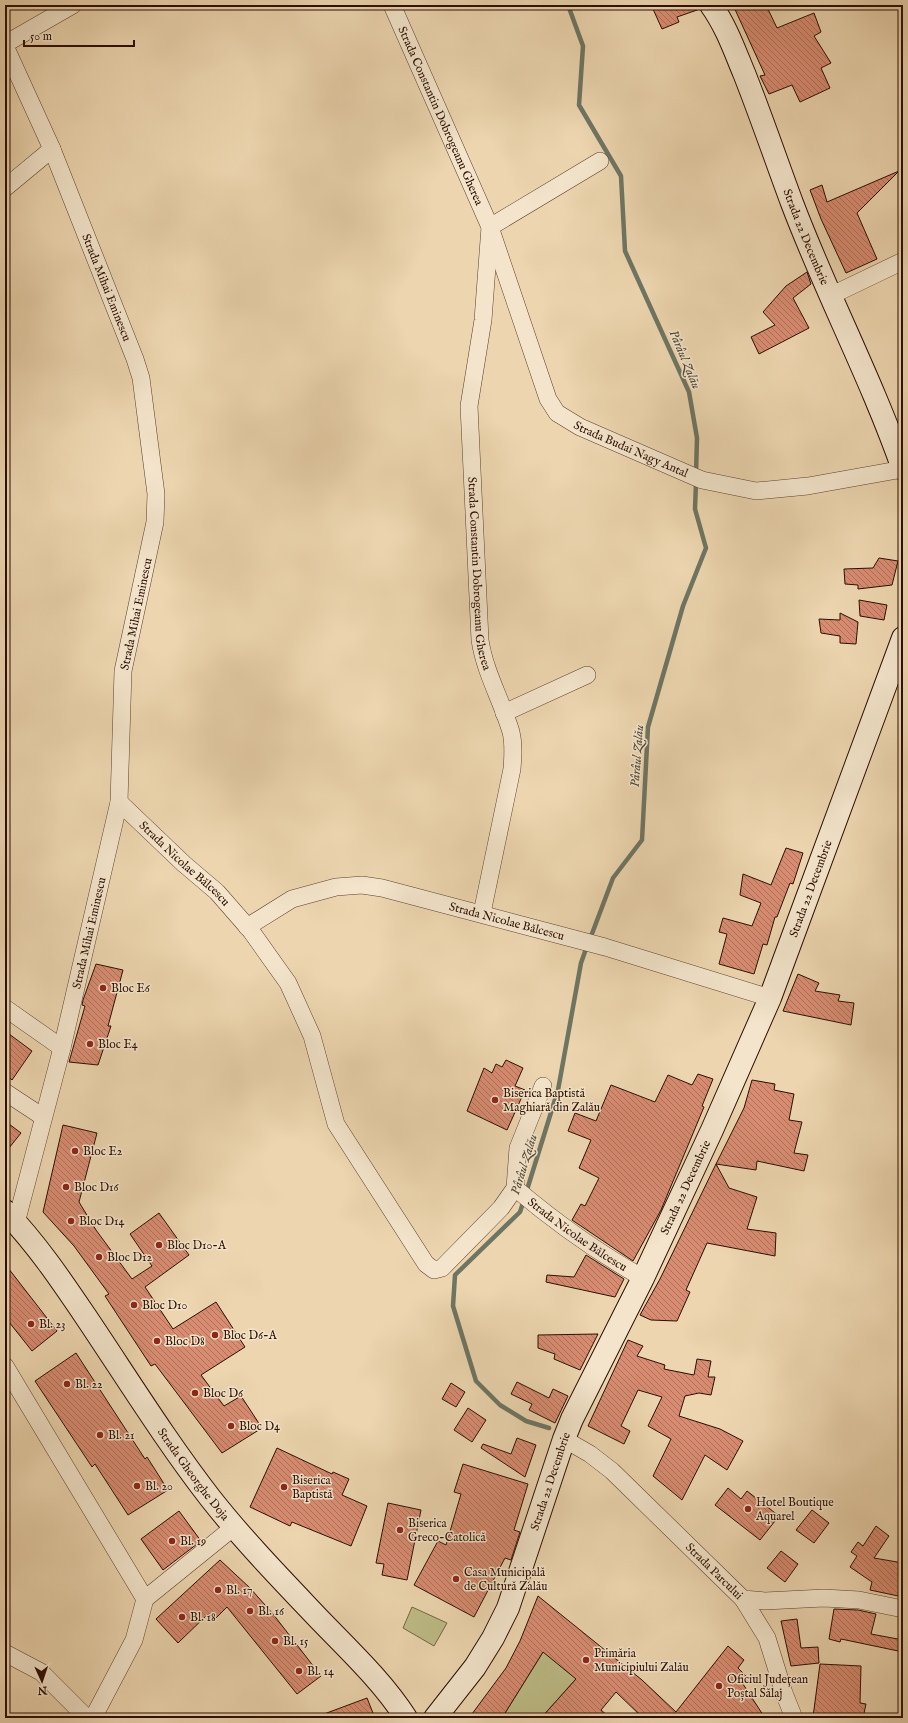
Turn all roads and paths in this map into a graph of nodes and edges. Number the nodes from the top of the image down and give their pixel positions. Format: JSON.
{"nodes":[{"id":1,"x":73,"y":5,"type":"edge"},
{"id":2,"x":392,"y":5,"type":"edge"},
{"id":3,"x":711,"y":5,"type":"edge"},
{"id":4,"x":5,"y":45,"type":"edge"},
{"id":5,"x":52,"y":149,"type":"junction"},
{"id":6,"x":600,"y":161,"type":"dead end"},
{"id":7,"x":5,"y":188,"type":"edge"},
{"id":8,"x":490,"y":227,"type":"junction"},
{"id":9,"x":903,"y":261,"type":"edge"},
{"id":10,"x":830,"y":296,"type":"junction"},
{"id":11,"x":903,"y":469,"type":"edge"},
{"id":12,"x":903,"y":638,"type":"edge"},
{"id":13,"x":587,"y":675,"type":"dead end"},
{"id":14,"x":504,"y":713,"type":"junction"},
{"id":15,"x":119,"y":802,"type":"junction"},
{"id":16,"x":482,"y":913,"type":"junction"},
{"id":17,"x":247,"y":927,"type":"junction"},
{"id":18,"x":770,"y":998,"type":"junction"},
{"id":19,"x":5,"y":1008,"type":"edge"},
{"id":20,"x":62,"y":1048,"type":"junction"},
{"id":21,"x":543,"y":1086,"type":"dead end"},
{"id":22,"x":5,"y":1092,"type":"edge"},
{"id":23,"x":43,"y":1117,"type":"junction"},
{"id":24,"x":515,"y":1188,"type":"junction"},
{"id":25,"x":11,"y":1217,"type":"edge"},
{"id":26,"x":643,"y":1278,"type":"junction"},
{"id":27,"x":5,"y":1366,"type":"edge"},
{"id":28,"x":564,"y":1439,"type":"junction"},
{"id":29,"x":234,"y":1527,"type":"junction"},
{"id":30,"x":144,"y":1599,"type":"junction"},
{"id":31,"x":743,"y":1599,"type":"junction"},
{"id":32,"x":903,"y":1609,"type":"edge"},
{"id":33,"x":5,"y":1653,"type":"edge"},
{"id":34,"x":87,"y":1718,"type":"edge"},
{"id":35,"x":93,"y":1718,"type":"edge"},
{"id":36,"x":406,"y":1718,"type":"edge"},
{"id":37,"x":435,"y":1718,"type":"edge"},
{"id":38,"x":794,"y":1718,"type":"edge"}],
"edges":[{"from":1,"to":4,"type":"street","name":"Strada Mihai Eminescu"},
{"from":2,"to":8,"type":"street","name":"Strada Constantin Dobrogeanu Gherea"},
{"from":3,"to":10,"type":"main road","name":"Strada 22 Decembrie"},
{"from":4,"to":5,"type":"street","name":"Strada Mihai Eminescu"},
{"from":5,"to":7,"type":"street"},
{"from":5,"to":15,"type":"street","name":"Strada Mihai Eminescu"},
{"from":6,"to":8,"type":"street"},
{"from":8,"to":11,"type":"street","name":"Strada Budai Nagy Antal"},
{"from":8,"to":14,"type":"street","name":"Strada Constantin Dobrogeanu Gherea"},
{"from":9,"to":10,"type":"street"},
{"from":10,"to":11,"type":"main road","name":"Strada 22 Decembrie"},
{"from":12,"to":18,"type":"main road","name":"Strada 22 Decembrie"},
{"from":13,"to":14,"type":"street"},
{"from":14,"to":16,"type":"street","name":"Strada Constantin Dobrogeanu Gherea"},
{"from":15,"to":17,"type":"street","name":"Strada Nicolae Bălcescu"},
{"from":15,"to":20,"type":"street","name":"Strada Mihai Eminescu"},
{"from":16,"to":17,"type":"street","name":"Strada Nicolae Bălcescu"},
{"from":16,"to":18,"type":"street","name":"Strada Nicolae Bălcescu"},
{"from":17,"to":24,"type":"street","name":"Strada Nicolae Bălcescu"},
{"from":18,"to":26,"type":"main road","name":"Strada 22 Decembrie"},
{"from":19,"to":20,"type":"street"},
{"from":20,"to":23,"type":"street","name":"Strada Mihai Eminescu"},
{"from":21,"to":24,"type":"street"},
{"from":22,"to":23,"type":"street"},
{"from":23,"to":25,"type":"street","name":"Strada Mihai Eminescu"},
{"from":24,"to":26,"type":"street","name":"Strada Nicolae Bălcescu"},
{"from":25,"to":29,"type":"main road","name":"Strada Gheorghe Doja"},
{"from":26,"to":28,"type":"main road","name":"Strada 22 Decembrie"},
{"from":27,"to":30,"type":"street"},
{"from":28,"to":31,"type":"street","name":"Strada Parcului"},
{"from":28,"to":37,"type":"main road","name":"Strada 22 Decembrie"},
{"from":29,"to":30,"type":"street"},
{"from":29,"to":36,"type":"main road","name":"Strada Gheorghe Doja"},
{"from":30,"to":35,"type":"street"},
{"from":31,"to":32,"type":"street","name":"Strada Parcului"},
{"from":31,"to":38,"type":"street"},
{"from":33,"to":34,"type":"street"}]}
